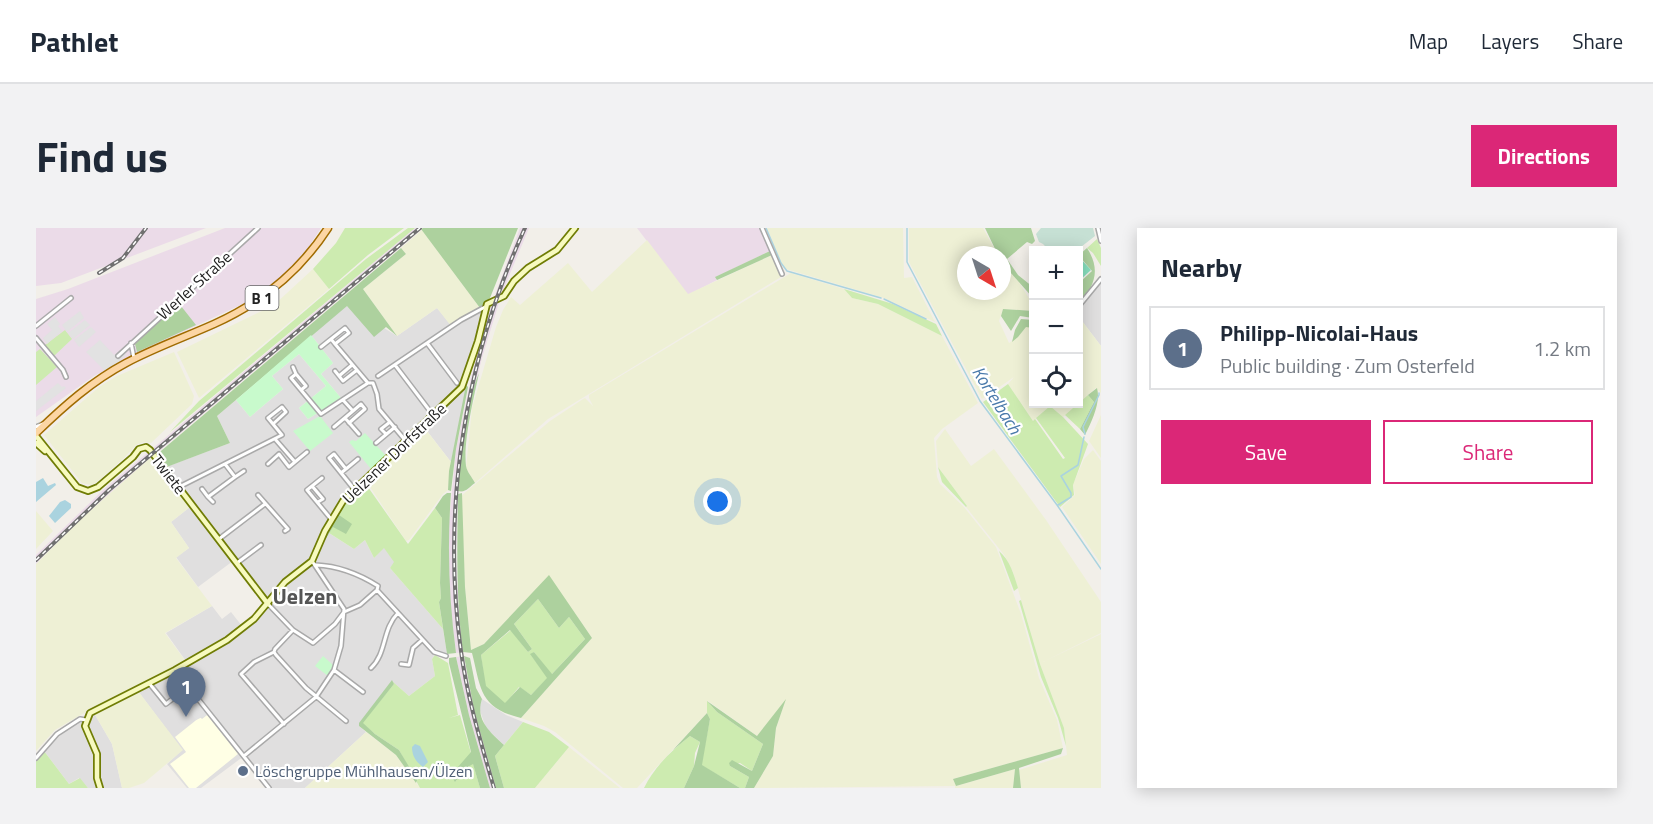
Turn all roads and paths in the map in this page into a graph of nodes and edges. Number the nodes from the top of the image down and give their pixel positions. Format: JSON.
{"nodes":[{"id":1,"x":258,"y":228,"type":"edge"},
{"id":2,"x":328,"y":228,"type":"edge"},
{"id":3,"x":575,"y":228,"type":"edge"},
{"id":4,"x":762,"y":228,"type":"edge"},
{"id":5,"x":1098,"y":228,"type":"edge"},
{"id":6,"x":1101,"y":241,"type":"edge"},
{"id":7,"x":782,"y":274,"type":"dead end"},
{"id":8,"x":1101,"y":279,"type":"edge"},
{"id":9,"x":70,"y":298,"type":"dead end"},
{"id":10,"x":1083,"y":301,"type":"edge"},
{"id":11,"x":485,"y":307,"type":"junction"},
{"id":12,"x":36,"y":326,"type":"edge"},
{"id":13,"x":36,"y":338,"type":"edge"},
{"id":14,"x":331,"y":339,"type":"junction"},
{"id":15,"x":131,"y":343,"type":"junction"},
{"id":16,"x":427,"y":343,"type":"junction"},
{"id":17,"x":335,"y":344,"type":"junction"},
{"id":18,"x":321,"y":347,"type":"dead end"},
{"id":19,"x":118,"y":356,"type":"dead end"},
{"id":20,"x":134,"y":358,"type":"junction"},
{"id":21,"x":352,"y":365,"type":"junction"},
{"id":22,"x":395,"y":365,"type":"junction"},
{"id":23,"x":293,"y":367,"type":"dead end"},
{"id":24,"x":357,"y":370,"type":"junction"},
{"id":25,"x":335,"y":371,"type":"dead end"},
{"id":26,"x":296,"y":374,"type":"junction"},
{"id":27,"x":339,"y":376,"type":"junction"},
{"id":28,"x":378,"y":376,"type":"dead end"},
{"id":29,"x":66,"y":377,"type":"dead end"},
{"id":30,"x":311,"y":382,"type":"dead end"},
{"id":31,"x":368,"y":383,"type":"junction"},
{"id":32,"x":457,"y":383,"type":"dead end"},
{"id":33,"x":306,"y":386,"type":"junction"},
{"id":34,"x":301,"y":390,"type":"junction"},
{"id":35,"x":343,"y":400,"type":"junction"},
{"id":36,"x":353,"y":411,"type":"junction"},
{"id":37,"x":433,"y":415,"type":"junction"},
{"id":38,"x":345,"y":418,"type":"junction"},
{"id":39,"x":48,"y":422,"type":"junction"},
{"id":40,"x":390,"y":422,"type":"junction"},
{"id":41,"x":349,"y":423,"type":"junction"},
{"id":42,"x":273,"y":424,"type":"junction"},
{"id":43,"x":36,"y":427,"type":"edge"},
{"id":44,"x":334,"y":427,"type":"dead end"},
{"id":45,"x":395,"y":427,"type":"junction"},
{"id":46,"x":359,"y":434,"type":"dead end"},
{"id":47,"x":386,"y":434,"type":"junction"},
{"id":48,"x":36,"y":435,"type":"edge"},
{"id":49,"x":275,"y":439,"type":"junction"},
{"id":50,"x":405,"y":440,"type":"junction"},
{"id":51,"x":376,"y":443,"type":"dead end"},
{"id":52,"x":37,"y":445,"type":"edge"},
{"id":53,"x":284,"y":450,"type":"junction"},
{"id":54,"x":307,"y":452,"type":"dead end"},
{"id":55,"x":279,"y":454,"type":"junction"},
{"id":56,"x":50,"y":455,"type":"junction"},
{"id":57,"x":358,"y":459,"type":"dead end"},
{"id":58,"x":295,"y":462,"type":"junction"},
{"id":59,"x":225,"y":464,"type":"junction"},
{"id":60,"x":268,"y":464,"type":"dead end"},
{"id":61,"x":346,"y":469,"type":"junction"},
{"id":62,"x":244,"y":471,"type":"dead end"},
{"id":63,"x":341,"y":473,"type":"junction"},
{"id":64,"x":236,"y":477,"type":"junction"},
{"id":65,"x":322,"y":478,"type":"dead end"},
{"id":66,"x":312,"y":486,"type":"junction"},
{"id":67,"x":179,"y":487,"type":"junction"},
{"id":68,"x":202,"y":489,"type":"dead end"},
{"id":69,"x":354,"y":489,"type":"junction"},
{"id":70,"x":258,"y":495,"type":"dead end"},
{"id":71,"x":208,"y":497,"type":"junction"},
{"id":72,"x":213,"y":502,"type":"dead end"},
{"id":73,"x":318,"y":503,"type":"junction"},
{"id":74,"x":265,"y":504,"type":"junction"},
{"id":75,"x":331,"y":519,"type":"junction"},
{"id":76,"x":288,"y":529,"type":"dead end"},
{"id":77,"x":219,"y":539,"type":"junction"},
{"id":78,"x":261,"y":545,"type":"dead end"},
{"id":79,"x":237,"y":562,"type":"junction"},
{"id":80,"x":313,"y":563,"type":"junction"},
{"id":81,"x":377,"y":590,"type":"junction"},
{"id":82,"x":268,"y":604,"type":"junction"},
{"id":83,"x":344,"y":612,"type":"junction"},
{"id":84,"x":398,"y":614,"type":"junction"},
{"id":85,"x":293,"y":630,"type":"junction"},
{"id":86,"x":422,"y":640,"type":"junction"},
{"id":87,"x":274,"y":652,"type":"junction"},
{"id":88,"x":446,"y":656,"type":"dead end"},
{"id":89,"x":401,"y":664,"type":"dead end"},
{"id":90,"x":372,"y":668,"type":"dead end"},
{"id":91,"x":334,"y":669,"type":"junction"},
{"id":92,"x":175,"y":670,"type":"junction"},
{"id":93,"x":149,"y":683,"type":"junction"},
{"id":94,"x":188,"y":687,"type":"junction"},
{"id":95,"x":363,"y":692,"type":"dead end"},
{"id":96,"x":316,"y":697,"type":"junction"},
{"id":97,"x":86,"y":720,"type":"junction"},
{"id":98,"x":346,"y":721,"type":"dead end"},
{"id":99,"x":284,"y":724,"type":"junction"},
{"id":100,"x":244,"y":756,"type":"junction"},
{"id":101,"x":36,"y":758,"type":"edge"},
{"id":102,"x":100,"y":788,"type":"edge"},
{"id":103,"x":269,"y":788,"type":"edge"}],
"edges":[{"from":1,"to":15,"type":"street","name":"Werler Straße"},
{"from":2,"to":20,"type":"main road","name":"Werler Straße","number":"B 1"},
{"from":3,"to":11,"type":"street"},
{"from":4,"to":7,"type":"street"},
{"from":5,"to":6,"type":"street"},
{"from":8,"to":10,"type":"street"},
{"from":9,"to":12,"type":"street"},
{"from":11,"to":16,"type":"street"},
{"from":11,"to":37,"type":"street","name":"Uelzener Dorfstraße"},
{"from":13,"to":29,"type":"street"},
{"from":14,"to":17,"type":"street"},
{"from":14,"to":17,"type":"street"},
{"from":14,"to":18,"type":"street"},
{"from":15,"to":19,"type":"street","name":"Werler Straße"},
{"from":15,"to":20,"type":"street"},
{"from":16,"to":22,"type":"street"},
{"from":16,"to":32,"type":"street"},
{"from":17,"to":21,"type":"street"},
{"from":20,"to":39,"type":"main road","name":"Werler Straße","number":"B 1"},
{"from":21,"to":24,"type":"street"},
{"from":21,"to":27,"type":"street"},
{"from":22,"to":28,"type":"street"},
{"from":22,"to":37,"type":"street"},
{"from":23,"to":26,"type":"street"},
{"from":24,"to":27,"type":"street"},
{"from":24,"to":31,"type":"street"},
{"from":25,"to":27,"type":"street"},
{"from":26,"to":33,"type":"street"},
{"from":26,"to":34,"type":"street"},
{"from":30,"to":33,"type":"street"},
{"from":31,"to":35,"type":"street"},
{"from":31,"to":40,"type":"street"},
{"from":33,"to":34,"type":"street"},
{"from":34,"to":35,"type":"street"},
{"from":35,"to":36,"type":"street"},
{"from":36,"to":38,"type":"street"},
{"from":36,"to":41,"type":"street"},
{"from":37,"to":50,"type":"street","name":"Uelzener Dorfstraße"},
{"from":38,"to":41,"type":"street"},
{"from":38,"to":44,"type":"street"},
{"from":39,"to":43,"type":"street"},
{"from":39,"to":48,"type":"main road","name":"Werler Straße","number":"B 1"},
{"from":40,"to":45,"type":"street"},
{"from":40,"to":47,"type":"street"},
{"from":41,"to":46,"type":"street"},
{"from":42,"to":42,"type":"street"},
{"from":42,"to":49,"type":"street"},
{"from":45,"to":47,"type":"street"},
{"from":45,"to":50,"type":"street"},
{"from":47,"to":51,"type":"street"},
{"from":48,"to":56,"type":"street","name":"Twiete"},
{"from":49,"to":53,"type":"street"},
{"from":49,"to":59,"type":"street"},
{"from":50,"to":69,"type":"street","name":"Uelzener Dorfstraße"},
{"from":52,"to":56,"type":"street","name":"Twiete"},
{"from":53,"to":55,"type":"street"},
{"from":53,"to":58,"type":"street"},
{"from":54,"to":58,"type":"street"},
{"from":55,"to":58,"type":"street"},
{"from":55,"to":60,"type":"street"},
{"from":56,"to":67,"type":"street","name":"Twiete"},
{"from":57,"to":61,"type":"street"},
{"from":59,"to":64,"type":"street"},
{"from":59,"to":67,"type":"street"},
{"from":61,"to":63,"type":"street"},
{"from":61,"to":63,"type":"street"},
{"from":62,"to":64,"type":"street"},
{"from":63,"to":69,"type":"street"},
{"from":64,"to":71,"type":"street"},
{"from":65,"to":66,"type":"street"},
{"from":66,"to":73,"type":"street"},
{"from":66,"to":73,"type":"street"},
{"from":67,"to":77,"type":"street","name":"Twiete"},
{"from":68,"to":71,"type":"street"},
{"from":69,"to":75,"type":"street","name":"Uelzener Dorfstraße"},
{"from":70,"to":74,"type":"street"},
{"from":71,"to":72,"type":"street"},
{"from":73,"to":75,"type":"street"},
{"from":74,"to":76,"type":"street"},
{"from":74,"to":77,"type":"street"},
{"from":75,"to":80,"type":"street","name":"Uelzener Dorfstraße"},
{"from":77,"to":79,"type":"street","name":"Twiete"},
{"from":78,"to":79,"type":"street"},
{"from":79,"to":82,"type":"street","name":"Twiete"},
{"from":80,"to":81,"type":"street"},
{"from":80,"to":82,"type":"street","name":"Uelzener Dorfstraße"},
{"from":80,"to":83,"type":"street"},
{"from":81,"to":83,"type":"street"},
{"from":81,"to":84,"type":"street"},
{"from":82,"to":85,"type":"street"},
{"from":82,"to":92,"type":"street","name":"Uelzener Dorfstraße"},
{"from":83,"to":85,"type":"street"},
{"from":83,"to":91,"type":"street"},
{"from":84,"to":86,"type":"street"},
{"from":84,"to":90,"type":"street"},
{"from":85,"to":87,"type":"street"},
{"from":86,"to":88,"type":"street"},
{"from":86,"to":89,"type":"street"},
{"from":87,"to":96,"type":"street"},
{"from":87,"to":99,"type":"street"},
{"from":91,"to":95,"type":"street"},
{"from":91,"to":96,"type":"street"},
{"from":92,"to":93,"type":"street","name":"Uelzener Dorfstraße"},
{"from":92,"to":94,"type":"street"},
{"from":93,"to":94,"type":"street"},
{"from":93,"to":97,"type":"street","name":"Uelzener Dorfstraße"},
{"from":94,"to":100,"type":"street"},
{"from":96,"to":98,"type":"street"},
{"from":96,"to":99,"type":"street"},
{"from":97,"to":101,"type":"street"},
{"from":97,"to":102,"type":"street"},
{"from":99,"to":100,"type":"street"},
{"from":100,"to":103,"type":"street"}]}
